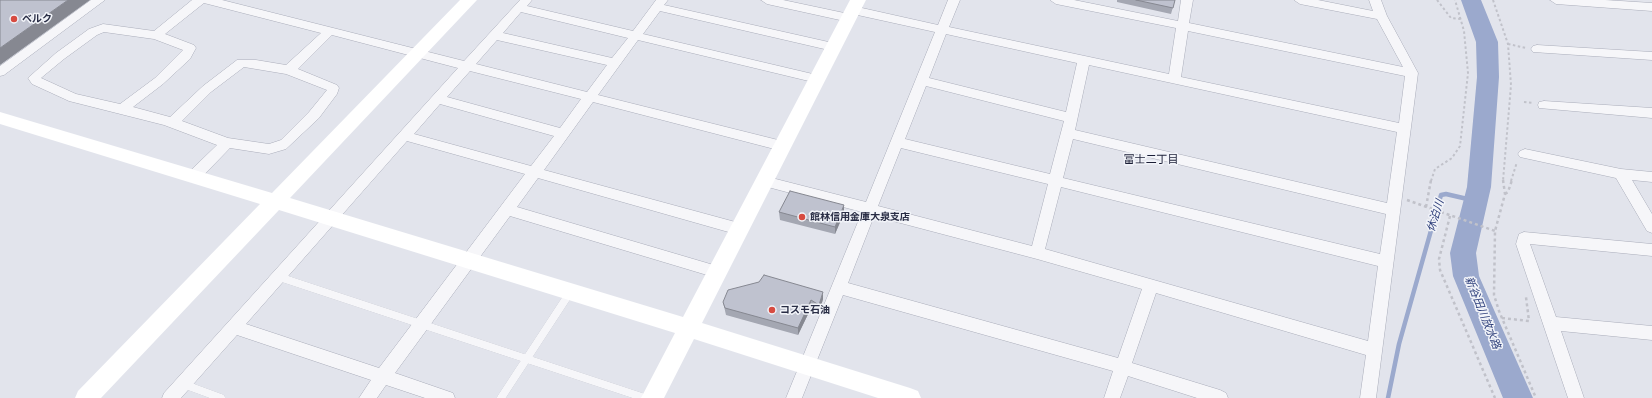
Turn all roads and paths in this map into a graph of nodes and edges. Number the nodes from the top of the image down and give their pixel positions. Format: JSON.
{"nodes":[{"id":1,"x":99,"y":0,"type":"edge"},
{"id":2,"x":199,"y":0,"type":"edge"},
{"id":3,"x":208,"y":0,"type":"edge"},
{"id":4,"x":253,"y":0,"type":"edge"},
{"id":5,"x":469,"y":0,"type":"edge"},
{"id":6,"x":767,"y":0,"type":"edge"},
{"id":7,"x":954,"y":0,"type":"edge"},
{"id":8,"x":1056,"y":0,"type":"edge"},
{"id":9,"x":1187,"y":0,"type":"edge"},
{"id":10,"x":1300,"y":0,"type":"edge"},
{"id":11,"x":1376,"y":0,"type":"edge"},
{"id":12,"x":1437,"y":0,"type":"edge"},
{"id":13,"x":1455,"y":0,"type":"edge"},
{"id":14,"x":1493,"y":0,"type":"edge"},
{"id":15,"x":1556,"y":0,"type":"edge"},
{"id":16,"x":1647,"y":0,"type":"edge"},
{"id":17,"x":787,"y":2,"type":"edge"},
{"id":18,"x":522,"y":4,"type":"edge"},
{"id":19,"x":659,"y":4,"type":"edge"},
{"id":20,"x":1652,"y":6,"type":"edge"},
{"id":21,"x":242,"y":9,"type":"junction"},
{"id":22,"x":853,"y":9,"type":"edge"},
{"id":23,"x":1381,"y":16,"type":"junction"},
{"id":24,"x":1461,"y":19,"type":"junction"},
{"id":25,"x":1183,"y":26,"type":"junction"},
{"id":26,"x":943,"y":30,"type":"junction"},
{"id":27,"x":330,"y":31,"type":"junction"},
{"id":28,"x":156,"y":35,"type":"junction"},
{"id":29,"x":494,"y":36,"type":"junction"},
{"id":30,"x":635,"y":36,"type":"junction"},
{"id":31,"x":1508,"y":44,"type":"junction"},
{"id":32,"x":834,"y":47,"type":"junction"},
{"id":33,"x":1519,"y":47,"type":"dead end"},
{"id":34,"x":1537,"y":49,"type":"dead end"},
{"id":35,"x":419,"y":54,"type":"junction"},
{"id":36,"x":1652,"y":56,"type":"edge"},
{"id":37,"x":1084,"y":60,"type":"junction"},
{"id":38,"x":615,"y":63,"type":"junction"},
{"id":39,"x":467,"y":66,"type":"junction"},
{"id":40,"x":289,"y":70,"type":"junction"},
{"id":41,"x":0,"y":72,"type":"edge"},
{"id":42,"x":1412,"y":73,"type":"junction"},
{"id":43,"x":817,"y":79,"type":"junction"},
{"id":44,"x":1174,"y":80,"type":"junction"},
{"id":45,"x":922,"y":81,"type":"junction"},
{"id":46,"x":590,"y":98,"type":"junction"},
{"id":47,"x":438,"y":99,"type":"junction"},
{"id":48,"x":1544,"y":105,"type":"dead end"},
{"id":49,"x":122,"y":108,"type":"junction"},
{"id":50,"x":1652,"y":113,"type":"edge"},
{"id":51,"x":0,"y":118,"type":"edge"},
{"id":52,"x":1072,"y":118,"type":"junction"},
{"id":53,"x":172,"y":123,"type":"junction"},
{"id":54,"x":1404,"y":129,"type":"junction"},
{"id":55,"x":562,"y":134,"type":"junction"},
{"id":56,"x":1068,"y":134,"type":"junction"},
{"id":57,"x":405,"y":136,"type":"junction"},
{"id":58,"x":897,"y":142,"type":"junction"},
{"id":59,"x":227,"y":143,"type":"junction"},
{"id":60,"x":782,"y":146,"type":"junction"},
{"id":61,"x":1526,"y":154,"type":"joint"},
{"id":62,"x":534,"y":172,"type":"junction"},
{"id":63,"x":1621,"y":174,"type":"junction"},
{"id":64,"x":193,"y":177,"type":"junction"},
{"id":65,"x":1652,"y":177,"type":"edge"},
{"id":66,"x":764,"y":181,"type":"junction"},
{"id":67,"x":1056,"y":182,"type":"junction"},
{"id":68,"x":1505,"y":194,"type":"junction"},
{"id":69,"x":273,"y":202,"type":"junction"},
{"id":70,"x":1414,"y":203,"type":"dead end"},
{"id":71,"x":1427,"y":207,"type":"junction"},
{"id":72,"x":506,"y":209,"type":"junction"},
{"id":73,"x":869,"y":209,"type":"junction"},
{"id":74,"x":1393,"y":210,"type":"junction"},
{"id":75,"x":1450,"y":216,"type":"junction"},
{"id":76,"x":330,"y":219,"type":"junction"},
{"id":77,"x":1652,"y":228,"type":"edge"},
{"id":78,"x":739,"y":229,"type":"junction"},
{"id":79,"x":1495,"y":232,"type":"junction"},
{"id":80,"x":1652,"y":250,"type":"edge"},
{"id":81,"x":1037,"y":253,"type":"junction"},
{"id":82,"x":467,"y":261,"type":"junction"},
{"id":83,"x":1386,"y":262,"type":"junction"},
{"id":84,"x":717,"y":272,"type":"junction"},
{"id":85,"x":279,"y":276,"type":"junction"},
{"id":86,"x":1151,"y":285,"type":"junction"},
{"id":87,"x":838,"y":287,"type":"junction"},
{"id":88,"x":571,"y":291,"type":"junction"},
{"id":89,"x":1527,"y":309,"type":"dead end"},
{"id":90,"x":1502,"y":318,"type":"junction"},
{"id":91,"x":1550,"y":322,"type":"junction"},
{"id":92,"x":421,"y":324,"type":"junction"},
{"id":93,"x":234,"y":327,"type":"junction"},
{"id":94,"x":688,"y":327,"type":"junction"},
{"id":95,"x":1652,"y":333,"type":"edge"},
{"id":96,"x":1374,"y":350,"type":"junction"},
{"id":97,"x":527,"y":359,"type":"junction"},
{"id":98,"x":806,"y":364,"type":"junction"},
{"id":99,"x":1123,"y":367,"type":"junction"},
{"id":100,"x":382,"y":377,"type":"junction"},
{"id":101,"x":183,"y":384,"type":"junction"},
{"id":102,"x":1212,"y":397,"type":"edge"},
{"id":103,"x":86,"y":398,"type":"edge"},
{"id":104,"x":170,"y":398,"type":"edge"},
{"id":105,"x":221,"y":398,"type":"edge"},
{"id":106,"x":367,"y":398,"type":"edge"},
{"id":107,"x":446,"y":398,"type":"edge"},
{"id":108,"x":501,"y":398,"type":"edge"},
{"id":109,"x":645,"y":398,"type":"edge"},
{"id":110,"x":652,"y":398,"type":"edge"},
{"id":111,"x":794,"y":398,"type":"edge"},
{"id":112,"x":910,"y":398,"type":"edge"},
{"id":113,"x":1112,"y":398,"type":"edge"},
{"id":114,"x":1368,"y":398,"type":"edge"},
{"id":115,"x":1495,"y":398,"type":"edge"},
{"id":116,"x":1536,"y":398,"type":"edge"},
{"id":117,"x":1576,"y":398,"type":"edge"}],
"edges":[{"from":1,"to":41,"type":"street"},
{"from":2,"to":28,"type":"street"},
{"from":3,"to":21,"type":"street"},
{"from":4,"to":21,"type":"street"},
{"from":5,"to":35,"type":"street"},
{"from":6,"to":17,"type":"street"},
{"from":7,"to":26,"type":"street"},
{"from":8,"to":25,"type":"street"},
{"from":9,"to":25,"type":"street"},
{"from":10,"to":23,"type":"street"},
{"from":11,"to":23,"type":"street"},
{"from":12,"to":24,"type":"path"},
{"from":13,"to":24,"type":"path"},
{"from":14,"to":31,"type":"path"},
{"from":15,"to":20,"type":"street"},
{"from":16,"to":20,"type":"street"},
{"from":17,"to":22,"type":"street"},
{"from":18,"to":29,"type":"street"},
{"from":18,"to":30,"type":"street"},
{"from":19,"to":30,"type":"street"},
{"from":19,"to":32,"type":"street"},
{"from":21,"to":27,"type":"street"},
{"from":22,"to":26,"type":"street"},
{"from":22,"to":32,"type":"street"},
{"from":23,"to":42,"type":"street"},
{"from":24,"to":71,"type":"path"},
{"from":25,"to":42,"type":"street"},
{"from":25,"to":44,"type":"street"},
{"from":26,"to":37,"type":"street"},
{"from":26,"to":45,"type":"street"},
{"from":27,"to":35,"type":"street"},
{"from":27,"to":40,"type":"street"},
{"from":28,"to":49,"type":"street"},
{"from":28,"to":49,"type":"street"},
{"from":29,"to":38,"type":"street"},
{"from":29,"to":39,"type":"street"},
{"from":30,"to":38,"type":"street"},
{"from":30,"to":43,"type":"street"},
{"from":31,"to":33,"type":"path"},
{"from":31,"to":68,"type":"path"},
{"from":32,"to":43,"type":"street"},
{"from":34,"to":36,"type":"street"},
{"from":35,"to":39,"type":"street"},
{"from":35,"to":69,"type":"street"},
{"from":37,"to":44,"type":"street"},
{"from":37,"to":52,"type":"street"},
{"from":38,"to":46,"type":"street"},
{"from":39,"to":46,"type":"street"},
{"from":39,"to":47,"type":"street"},
{"from":40,"to":53,"type":"street"},
{"from":40,"to":59,"type":"street"},
{"from":42,"to":54,"type":"street"},
{"from":43,"to":60,"type":"street"},
{"from":44,"to":54,"type":"street"},
{"from":45,"to":52,"type":"street"},
{"from":45,"to":58,"type":"street"},
{"from":46,"to":55,"type":"street"},
{"from":46,"to":60,"type":"street"},
{"from":47,"to":55,"type":"street"},
{"from":47,"to":57,"type":"street"},
{"from":48,"to":50,"type":"street"},
{"from":49,"to":53,"type":"street"},
{"from":51,"to":64,"type":"street"},
{"from":52,"to":56,"type":"street"},
{"from":53,"to":59,"type":"street"},
{"from":54,"to":74,"type":"street"},
{"from":55,"to":62,"type":"street"},
{"from":56,"to":67,"type":"street"},
{"from":56,"to":74,"type":"street"},
{"from":57,"to":62,"type":"street"},
{"from":57,"to":76,"type":"street"},
{"from":58,"to":67,"type":"street"},
{"from":58,"to":73,"type":"street"},
{"from":59,"to":64,"type":"street"},
{"from":60,"to":66,"type":"street"},
{"from":61,"to":63,"type":"street"},
{"from":61,"to":68,"type":"path"},
{"from":62,"to":72,"type":"street"},
{"from":62,"to":78,"type":"street"},
{"from":63,"to":65,"type":"street"},
{"from":63,"to":77,"type":"street"},
{"from":64,"to":69,"type":"street"},
{"from":66,"to":73,"type":"street"},
{"from":66,"to":78,"type":"street"},
{"from":67,"to":81,"type":"street"},
{"from":67,"to":83,"type":"street"},
{"from":68,"to":79,"type":"path"},
{"from":69,"to":76,"type":"street"},
{"from":69,"to":103,"type":"street"},
{"from":70,"to":71,"type":"path"},
{"from":71,"to":75,"type":"path"},
{"from":72,"to":82,"type":"street"},
{"from":72,"to":84,"type":"street"},
{"from":73,"to":81,"type":"street"},
{"from":73,"to":87,"type":"street"},
{"from":74,"to":83,"type":"street"},
{"from":75,"to":79,"type":"path"},
{"from":75,"to":115,"type":"path"},
{"from":76,"to":82,"type":"street"},
{"from":76,"to":85,"type":"street"},
{"from":78,"to":84,"type":"street"},
{"from":79,"to":90,"type":"path"},
{"from":80,"to":91,"type":"street"},
{"from":81,"to":86,"type":"street"},
{"from":82,"to":88,"type":"street"},
{"from":82,"to":92,"type":"street"},
{"from":83,"to":96,"type":"street"},
{"from":84,"to":94,"type":"street"},
{"from":85,"to":92,"type":"lane"},
{"from":85,"to":93,"type":"street"},
{"from":86,"to":96,"type":"street"},
{"from":86,"to":99,"type":"street"},
{"from":87,"to":98,"type":"street"},
{"from":87,"to":99,"type":"street"},
{"from":88,"to":94,"type":"street"},
{"from":88,"to":97,"type":"lane"},
{"from":89,"to":90,"type":"path"},
{"from":90,"to":116,"type":"path"},
{"from":91,"to":95,"type":"street"},
{"from":91,"to":117,"type":"street"},
{"from":92,"to":97,"type":"lane"},
{"from":92,"to":100,"type":"street"},
{"from":93,"to":100,"type":"street"},
{"from":93,"to":101,"type":"street"},
{"from":94,"to":98,"type":"street"},
{"from":94,"to":110,"type":"street"},
{"from":96,"to":114,"type":"street"},
{"from":97,"to":108,"type":"lane"},
{"from":97,"to":109,"type":"lane"},
{"from":98,"to":111,"type":"street"},
{"from":98,"to":112,"type":"street"},
{"from":99,"to":102,"type":"street"},
{"from":99,"to":113,"type":"street"},
{"from":100,"to":106,"type":"street"},
{"from":100,"to":107,"type":"street"},
{"from":101,"to":104,"type":"street"},
{"from":101,"to":105,"type":"lane"}]}
